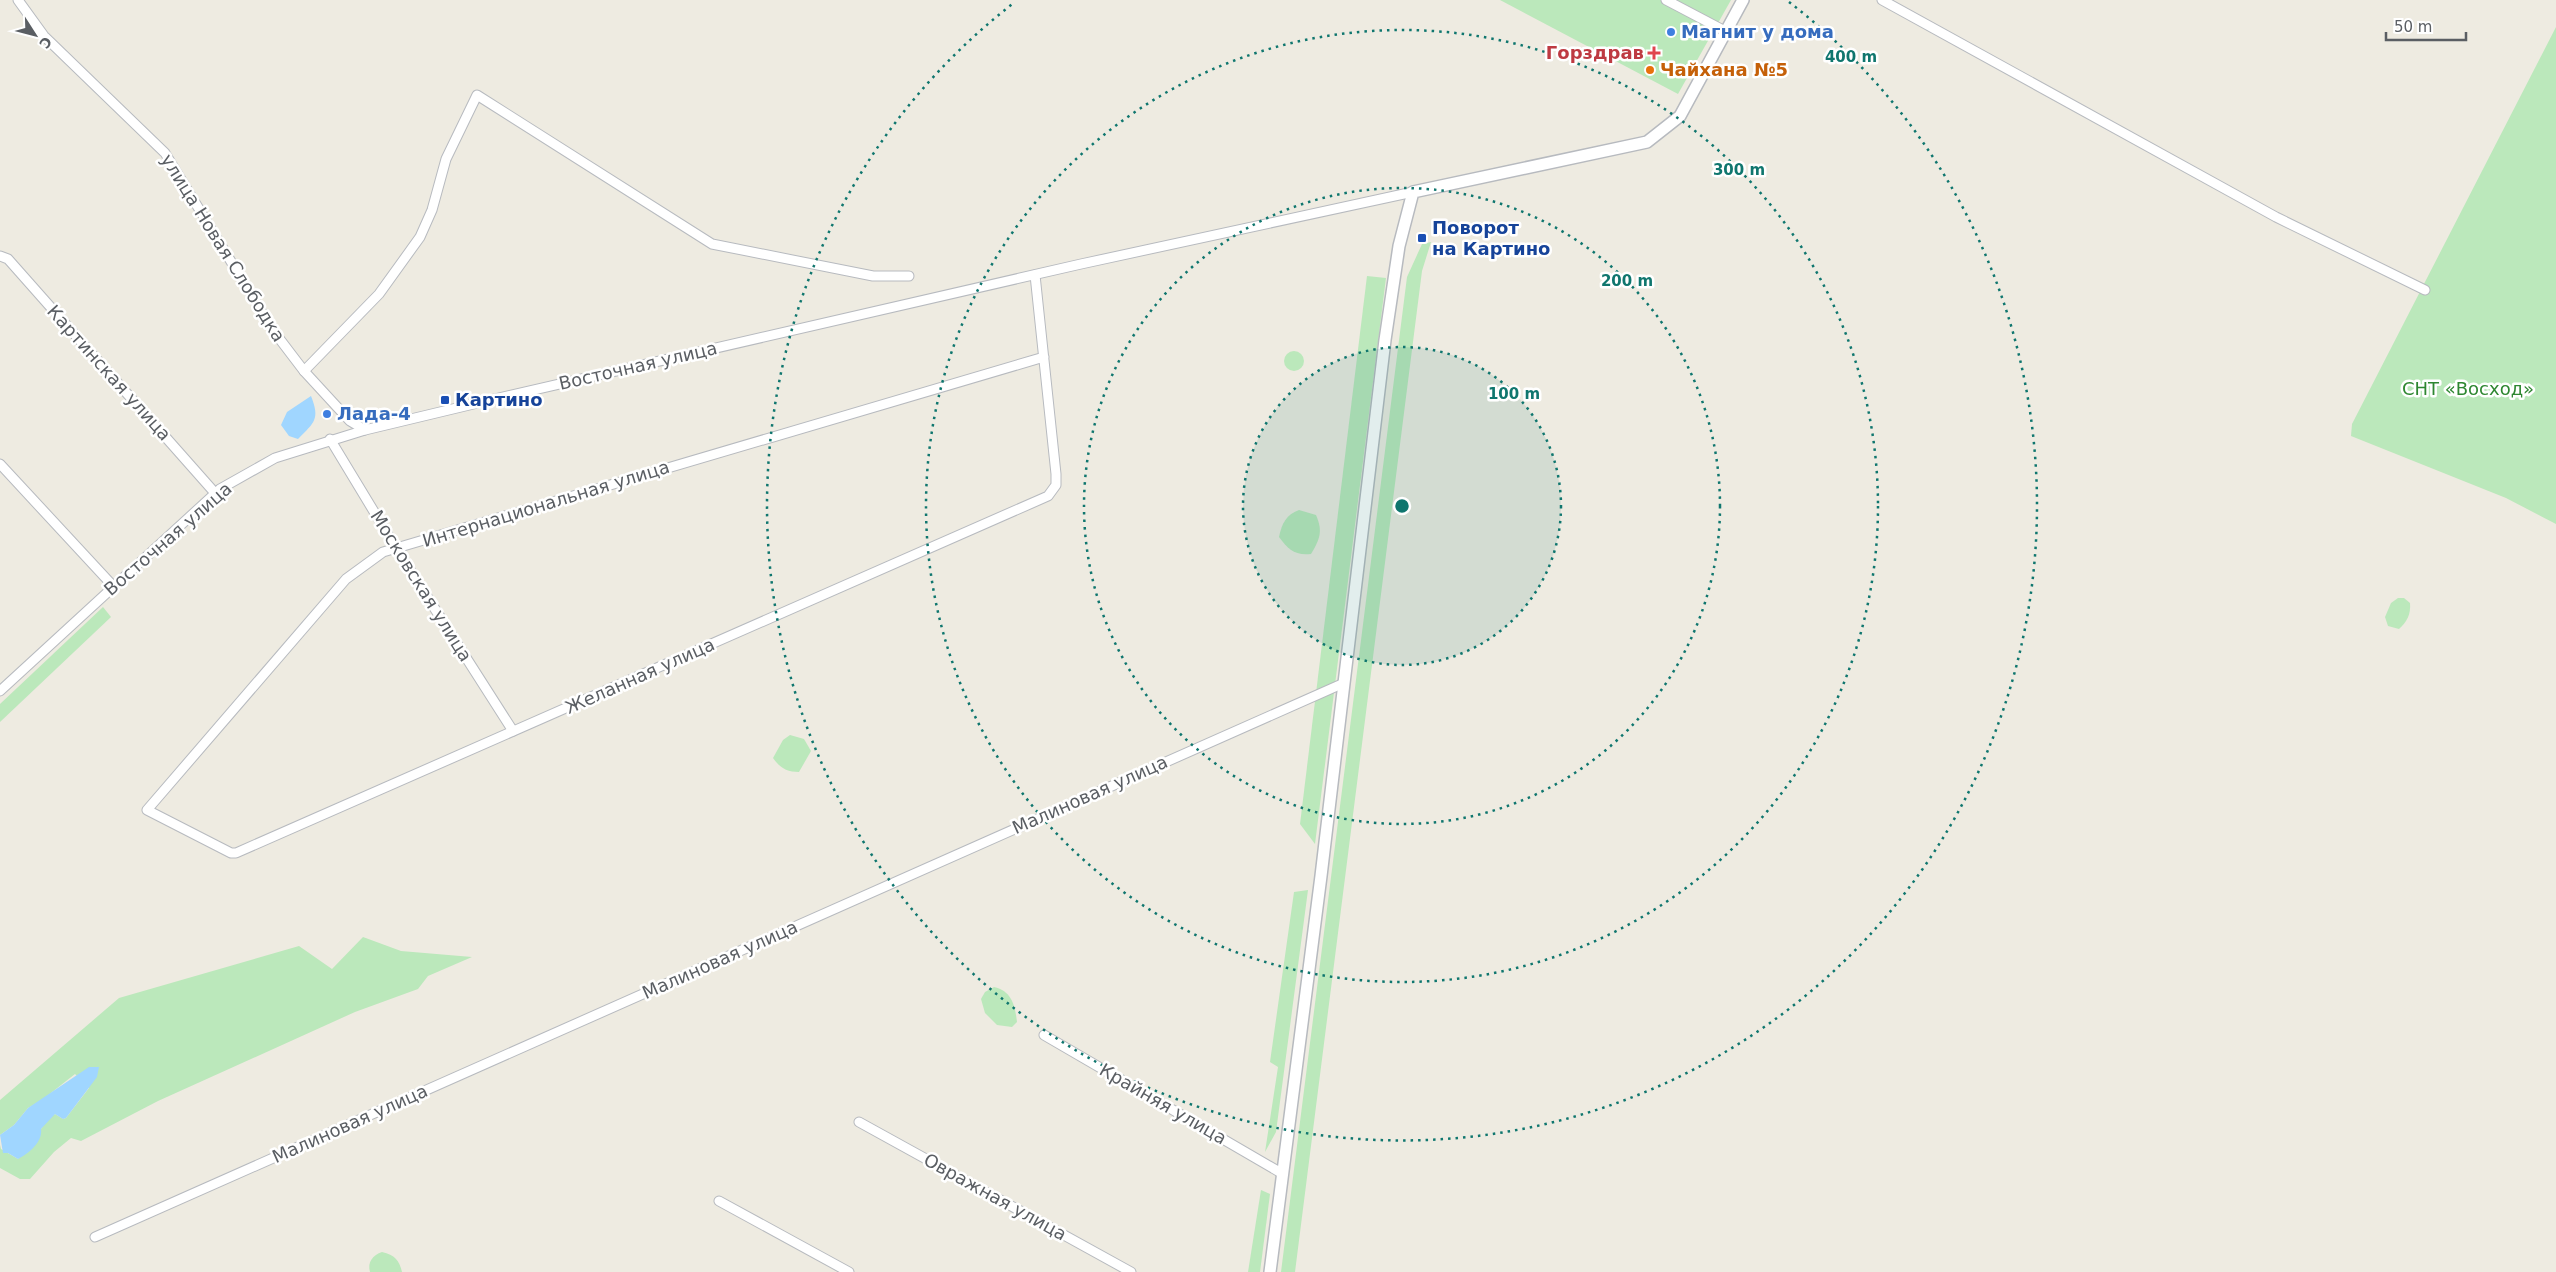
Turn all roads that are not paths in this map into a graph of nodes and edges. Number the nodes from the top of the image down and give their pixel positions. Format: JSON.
{"nodes":[{"id":1,"x":18,"y":0,"type":"edge"},
{"id":2,"x":1666,"y":0,"type":"edge"},
{"id":3,"x":1743,"y":0,"type":"edge"},
{"id":4,"x":1882,"y":0,"type":"edge"},
{"id":5,"x":1725,"y":31,"type":"junction"},
{"id":6,"x":1412,"y":192,"type":"junction"},
{"id":7,"x":0,"y":256,"type":"edge"},
{"id":8,"x":1035,"y":275,"type":"junction"},
{"id":9,"x":909,"y":276,"type":"dead end"},
{"id":10,"x":2425,"y":290,"type":"dead end"},
{"id":11,"x":1044,"y":356,"type":"junction"},
{"id":12,"x":304,"y":371,"type":"junction"},
{"id":13,"x":365,"y":430,"type":"junction"},
{"id":14,"x":330,"y":439,"type":"junction"},
{"id":15,"x":0,"y":464,"type":"edge"},
{"id":16,"x":215,"y":493,"type":"junction"},
{"id":17,"x":396,"y":548,"type":"junction"},
{"id":18,"x":114,"y":587,"type":"junction"},
{"id":19,"x":1344,"y":682,"type":"junction"},
{"id":20,"x":0,"y":691,"type":"edge"},
{"id":21,"x":513,"y":731,"type":"junction"},
{"id":22,"x":231,"y":853,"type":"joint"},
{"id":23,"x":1044,"y":1035,"type":"dead end"},
{"id":24,"x":859,"y":1122,"type":"dead end"},
{"id":25,"x":1283,"y":1174,"type":"junction"},
{"id":26,"x":719,"y":1201,"type":"dead end"},
{"id":27,"x":95,"y":1237,"type":"dead end"},
{"id":28,"x":849,"y":1272,"type":"edge"},
{"id":29,"x":1131,"y":1272,"type":"edge"},
{"id":30,"x":1270,"y":1272,"type":"edge"}],
"edges":[{"from":1,"to":12,"type":"street","name":"улица Новая Слободка"},
{"from":2,"to":5,"type":"street"},
{"from":3,"to":5,"type":"street"},
{"from":4,"to":10,"type":"street"},
{"from":5,"to":6,"type":"street"},
{"from":6,"to":8,"type":"street","name":"Восточная улица"},
{"from":6,"to":19,"type":"street"},
{"from":7,"to":16,"type":"street","name":"Картинская улица"},
{"from":8,"to":11,"type":"street"},
{"from":8,"to":13,"type":"street","name":"Восточная улица"},
{"from":9,"to":12,"type":"street"},
{"from":11,"to":17,"type":"street","name":"Интернациональная улица"},
{"from":11,"to":21,"type":"street","name":"Желанная улица"},
{"from":12,"to":13,"type":"street","name":"улица Новая Слободка"},
{"from":13,"to":14,"type":"street","name":"Восточная улица"},
{"from":14,"to":16,"type":"street","name":"Восточная улица"},
{"from":14,"to":17,"type":"street","name":"Московская улица"},
{"from":15,"to":18,"type":"street"},
{"from":16,"to":18,"type":"street","name":"Восточная улица"},
{"from":17,"to":21,"type":"street","name":"Московская улица"},
{"from":17,"to":22,"type":"street","name":"Интернациональная улица"},
{"from":18,"to":20,"type":"street","name":"Восточная улица"},
{"from":19,"to":25,"type":"street"},
{"from":19,"to":27,"type":"street","name":"Малиновая улица"},
{"from":21,"to":22,"type":"street","name":"Желанная улица"},
{"from":23,"to":25,"type":"street","name":"Крайняя улица"},
{"from":24,"to":29,"type":"street","name":"Овражная улица"},
{"from":25,"to":30,"type":"street"},
{"from":26,"to":28,"type":"street"}]}
